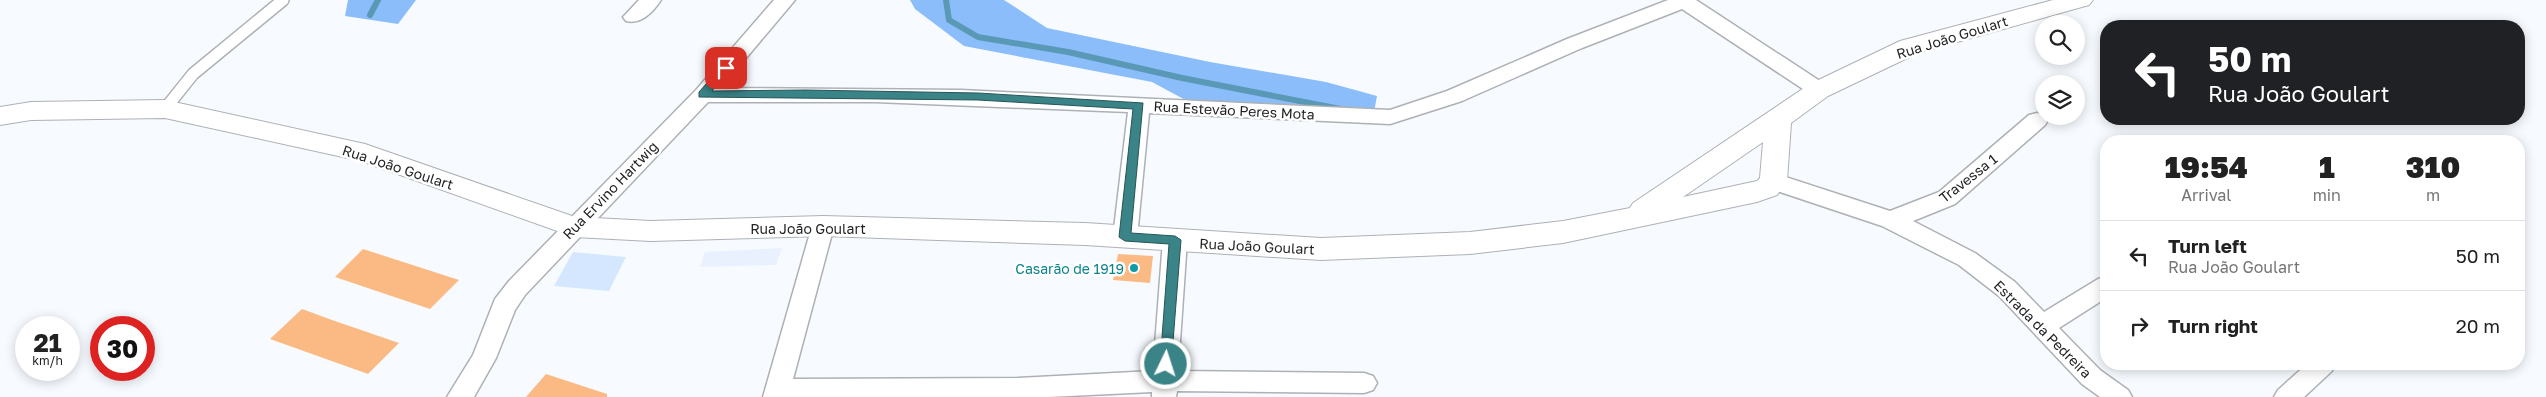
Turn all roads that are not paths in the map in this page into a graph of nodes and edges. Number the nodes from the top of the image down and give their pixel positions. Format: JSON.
{"nodes":[{"id":1,"x":284,"y":0,"type":"edge"},
{"id":2,"x":651,"y":0,"type":"edge"},
{"id":3,"x":785,"y":0,"type":"edge"},
{"id":4,"x":1682,"y":0,"type":"edge"},
{"id":5,"x":2081,"y":0,"type":"edge"},
{"id":6,"x":633,"y":17,"type":"dead end"},
{"id":7,"x":1819,"y":90,"type":"junction"},
{"id":8,"x":703,"y":95,"type":"junction"},
{"id":9,"x":1139,"y":106,"type":"junction"},
{"id":10,"x":165,"y":110,"type":"junction"},
{"id":11,"x":0,"y":116,"type":"edge"},
{"id":12,"x":1778,"y":119,"type":"junction"},
{"id":13,"x":2035,"y":122,"type":"edge"},
{"id":14,"x":1724,"y":157,"type":"junction"},
{"id":15,"x":1769,"y":180,"type":"junction"},
{"id":16,"x":1631,"y":217,"type":"junction"},
{"id":17,"x":1890,"y":220,"type":"junction"},
{"id":18,"x":824,"y":226,"type":"junction"},
{"id":19,"x":574,"y":227,"type":"junction"},
{"id":20,"x":1125,"y":237,"type":"junction"},
{"id":21,"x":1175,"y":240,"type":"junction"},
{"id":22,"x":2100,"y":290,"type":"edge"},
{"id":23,"x":2042,"y":326,"type":"junction"},
{"id":24,"x":2316,"y":370,"type":"edge"},
{"id":25,"x":1364,"y":383,"type":"dead end"},
{"id":26,"x":1164,"y":389,"type":"edge"},
{"id":27,"x":777,"y":393,"type":"edge"},
{"id":28,"x":460,"y":397,"type":"edge"},
{"id":29,"x":2118,"y":397,"type":"edge"},
{"id":30,"x":2287,"y":397,"type":"edge"}],
"edges":[{"from":1,"to":10,"type":"lane"},
{"from":2,"to":6,"type":"street"},
{"from":3,"to":8,"type":"street","name":"Rua Ervino Hartwig"},
{"from":4,"to":7,"type":"street"},
{"from":4,"to":9,"type":"street","name":"Rua Estevão Peres Mota"},
{"from":5,"to":7,"type":"street","name":"Rua João Goulart"},
{"from":7,"to":12,"type":"street","name":"Rua João Goulart"},
{"from":8,"to":9,"type":"street","name":"Rua Estevão Peres Mota"},
{"from":8,"to":19,"type":"street","name":"Rua Ervino Hartwig"},
{"from":9,"to":20,"type":"street"},
{"from":10,"to":11,"type":"street","name":"Rua João Goulart"},
{"from":10,"to":19,"type":"street","name":"Rua João Goulart"},
{"from":12,"to":14,"type":"street","name":"Rua João Goulart"},
{"from":12,"to":15,"type":"street"},
{"from":13,"to":17,"type":"street","name":"Travessa 1"},
{"from":14,"to":15,"type":"street"},
{"from":14,"to":16,"type":"street","name":"Rua João Goulart"},
{"from":15,"to":16,"type":"street","name":"Rua João Goulart"},
{"from":15,"to":17,"type":"street","name":"Estrada da Pedreira"},
{"from":16,"to":21,"type":"street","name":"Rua João Goulart"},
{"from":17,"to":23,"type":"street","name":"Estrada da Pedreira"},
{"from":18,"to":19,"type":"street","name":"Rua João Goulart"},
{"from":18,"to":20,"type":"street","name":"Rua João Goulart"},
{"from":18,"to":27,"type":"street"},
{"from":19,"to":28,"type":"street","name":"Rua Ervino Hartwig"},
{"from":20,"to":21,"type":"street","name":"Rua João Goulart"},
{"from":21,"to":26,"type":"street"},
{"from":22,"to":23,"type":"street"},
{"from":23,"to":29,"type":"street","name":"Estrada da Pedreira"},
{"from":24,"to":30,"type":"street"},
{"from":25,"to":26,"type":"street"},
{"from":26,"to":27,"type":"street"}]}
